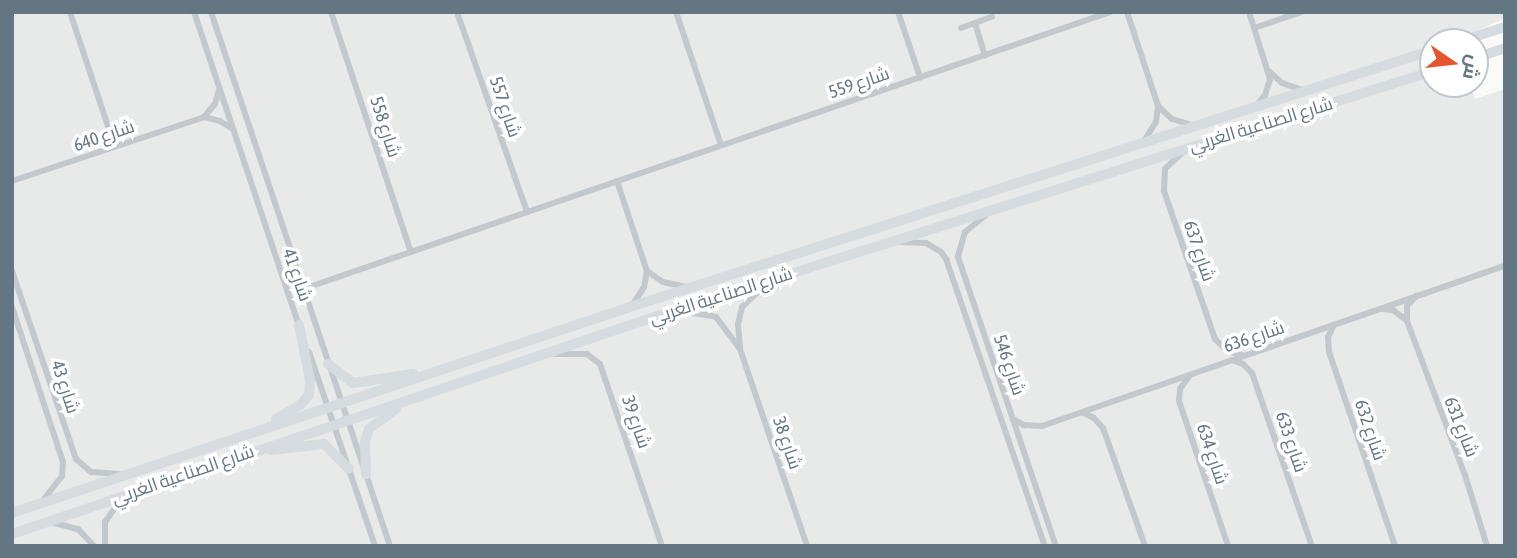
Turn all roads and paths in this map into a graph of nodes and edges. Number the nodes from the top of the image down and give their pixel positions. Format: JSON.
{"nodes":[{"id":1,"x":69,"y":12,"type":"edge"},
{"id":2,"x":194,"y":12,"type":"edge"},
{"id":3,"x":211,"y":12,"type":"edge"},
{"id":4,"x":331,"y":12,"type":"edge"},
{"id":5,"x":457,"y":12,"type":"edge"},
{"id":6,"x":676,"y":12,"type":"edge"},
{"id":7,"x":898,"y":12,"type":"edge"},
{"id":8,"x":1110,"y":12,"type":"edge"},
{"id":9,"x":1127,"y":12,"type":"edge"},
{"id":10,"x":1249,"y":12,"type":"edge"},
{"id":11,"x":1301,"y":12,"type":"edge"},
{"id":12,"x":992,"y":17,"type":"dead end"},
{"id":13,"x":975,"y":23,"type":"junction"},
{"id":14,"x":961,"y":27,"type":"dead end"},
{"id":15,"x":1254,"y":28,"type":"junction"},
{"id":16,"x":985,"y":55,"type":"junction"},
{"id":17,"x":1419,"y":55,"type":"edge"},
{"id":18,"x":1269,"y":71,"type":"junction"},
{"id":19,"x":1419,"y":75,"type":"edge"},
{"id":20,"x":920,"y":77,"type":"junction"},
{"id":21,"x":220,"y":88,"type":"junction"},
{"id":22,"x":1309,"y":90,"type":"junction"},
{"id":23,"x":1158,"y":106,"type":"junction"},
{"id":24,"x":1255,"y":108,"type":"junction"},
{"id":25,"x":204,"y":117,"type":"junction"},
{"id":26,"x":1199,"y":125,"type":"junction"},
{"id":27,"x":233,"y":129,"type":"junction"},
{"id":28,"x":1143,"y":142,"type":"junction"},
{"id":29,"x":721,"y":145,"type":"junction"},
{"id":30,"x":115,"y":147,"type":"junction"},
{"id":31,"x":1188,"y":148,"type":"junction"},
{"id":32,"x":12,"y":181,"type":"edge"},
{"id":33,"x":617,"y":181,"type":"junction"},
{"id":34,"x":998,"y":207,"type":"junction"},
{"id":35,"x":527,"y":212,"type":"junction"},
{"id":36,"x":888,"y":243,"type":"junction"},
{"id":37,"x":411,"y":251,"type":"junction"},
{"id":38,"x":1505,"y":266,"type":"edge"},
{"id":39,"x":12,"y":271,"type":"edge"},
{"id":40,"x":647,"y":271,"type":"junction"},
{"id":41,"x":770,"y":281,"type":"junction"},
{"id":42,"x":691,"y":287,"type":"junction"},
{"id":43,"x":303,"y":289,"type":"junction"},
{"id":44,"x":1417,"y":295,"type":"junction"},
{"id":45,"x":12,"y":307,"type":"edge"},
{"id":46,"x":630,"y":307,"type":"junction"},
{"id":47,"x":1376,"y":309,"type":"junction"},
{"id":48,"x":672,"y":311,"type":"junction"},
{"id":49,"x":1406,"y":321,"type":"junction"},
{"id":50,"x":1335,"y":324,"type":"junction"},
{"id":51,"x":299,"y":326,"type":"junction"},
{"id":52,"x":740,"y":349,"type":"junction"},
{"id":53,"x":545,"y":354,"type":"junction"},
{"id":54,"x":1244,"y":355,"type":"junction"},
{"id":55,"x":1230,"y":360,"type":"junction"},
{"id":56,"x":328,"y":364,"type":"junction"},
{"id":57,"x":428,"y":373,"type":"junction"},
{"id":58,"x":1191,"y":374,"type":"junction"},
{"id":59,"x":414,"y":399,"type":"junction"},
{"id":60,"x":341,"y":402,"type":"junction"},
{"id":61,"x":327,"y":406,"type":"junction"},
{"id":62,"x":1082,"y":412,"type":"junction"},
{"id":63,"x":347,"y":419,"type":"junction"},
{"id":64,"x":1013,"y":419,"type":"junction"},
{"id":65,"x":334,"y":424,"type":"junction"},
{"id":66,"x":267,"y":427,"type":"junction"},
{"id":67,"x":253,"y":451,"type":"junction"},
{"id":68,"x":349,"y":469,"type":"junction"},
{"id":69,"x":125,"y":474,"type":"junction"},
{"id":70,"x":366,"y":474,"type":"junction"},
{"id":71,"x":124,"y":495,"type":"junction"},
{"id":72,"x":39,"y":504,"type":"junction"},
{"id":73,"x":12,"y":513,"type":"edge"},
{"id":74,"x":49,"y":522,"type":"junction"},
{"id":75,"x":12,"y":534,"type":"edge"},
{"id":76,"x":94,"y":546,"type":"edge"},
{"id":77,"x":105,"y":546,"type":"edge"},
{"id":78,"x":375,"y":546,"type":"edge"},
{"id":79,"x":390,"y":546,"type":"edge"},
{"id":80,"x":662,"y":546,"type":"edge"},
{"id":81,"x":807,"y":546,"type":"edge"},
{"id":82,"x":1045,"y":546,"type":"edge"},
{"id":83,"x":1056,"y":546,"type":"edge"},
{"id":84,"x":1145,"y":546,"type":"edge"},
{"id":85,"x":1228,"y":546,"type":"edge"},
{"id":86,"x":1312,"y":546,"type":"edge"},
{"id":87,"x":1395,"y":546,"type":"edge"},
{"id":88,"x":1487,"y":546,"type":"edge"}],
"edges":[{"from":1,"to":30,"type":"street"},
{"from":2,"to":21,"type":"street","name":"شارع 41"},
{"from":3,"to":43,"type":"street","name":"شارع 41"},
{"from":4,"to":37,"type":"street","name":"شارع 558"},
{"from":5,"to":35,"type":"street","name":"شارع 557"},
{"from":6,"to":29,"type":"street"},
{"from":7,"to":20,"type":"street"},
{"from":8,"to":16,"type":"street","name":"شارع 559"},
{"from":9,"to":23,"type":"street"},
{"from":10,"to":15,"type":"street"},
{"from":11,"to":15,"type":"street"},
{"from":12,"to":13,"type":"street"},
{"from":13,"to":14,"type":"street"},
{"from":13,"to":16,"type":"street"},
{"from":15,"to":18,"type":"street"},
{"from":16,"to":20,"type":"street","name":"شارع 559"},
{"from":17,"to":22,"type":"main road","name":"شارع الصناعية الغربي"},
{"from":18,"to":22,"type":"street"},
{"from":18,"to":24,"type":"street"},
{"from":19,"to":31,"type":"main road","name":"شارع الصناعية الغربي"},
{"from":20,"to":29,"type":"street","name":"شارع 559"},
{"from":21,"to":25,"type":"street"},
{"from":21,"to":27,"type":"street","name":"شارع 41"},
{"from":22,"to":24,"type":"main road","name":"شارع الصناعية الغربي"},
{"from":23,"to":26,"type":"street"},
{"from":23,"to":28,"type":"street"},
{"from":24,"to":26,"type":"main road","name":"شارع الصناعية الغربي"},
{"from":25,"to":27,"type":"street"},
{"from":25,"to":30,"type":"street","name":"شارع 640"},
{"from":26,"to":28,"type":"main road","name":"شارع الصناعية الغربي"},
{"from":27,"to":51,"type":"street","name":"شارع 41"},
{"from":28,"to":42,"type":"main road","name":"شارع الصناعية الغربي"},
{"from":29,"to":33,"type":"street","name":"شارع 559"},
{"from":30,"to":32,"type":"street","name":"شارع 640"},
{"from":31,"to":34,"type":"main road","name":"شارع الصناعية الغربي"},
{"from":31,"to":54,"type":"street","name":"شارع 637"},
{"from":33,"to":35,"type":"street","name":"شارع 559"},
{"from":33,"to":40,"type":"street"},
{"from":34,"to":36,"type":"main road","name":"شارع الصناعية الغربي"},
{"from":34,"to":64,"type":"street","name":"شارع 546"},
{"from":35,"to":37,"type":"street","name":"شارع 559"},
{"from":36,"to":41,"type":"main road","name":"شارع الصناعية الغربي"},
{"from":36,"to":82,"type":"street","name":"شارع 546"},
{"from":37,"to":43,"type":"street","name":"شارع 559"},
{"from":38,"to":44,"type":"street","name":"شارع 636"},
{"from":39,"to":69,"type":"street","name":"شارع 43"},
{"from":40,"to":42,"type":"street"},
{"from":40,"to":46,"type":"street"},
{"from":41,"to":48,"type":"main road","name":"شارع الصناعية الغربي"},
{"from":41,"to":52,"type":"street","name":"شارع 38"},
{"from":42,"to":46,"type":"main road","name":"شارع الصناعية الغربي"},
{"from":43,"to":56,"type":"street","name":"شارع 41"},
{"from":44,"to":47,"type":"street","name":"شارع 636"},
{"from":44,"to":49,"type":"street"},
{"from":45,"to":72,"type":"street","name":"شارع 43"},
{"from":46,"to":57,"type":"main road","name":"شارع الصناعية الغربي"},
{"from":47,"to":49,"type":"street"},
{"from":47,"to":50,"type":"street","name":"شارع 636"},
{"from":48,"to":52,"type":"street","name":"شارع 38"},
{"from":48,"to":53,"type":"main road","name":"شارع الصناعية الغربي"},
{"from":49,"to":88,"type":"street","name":"شارع 631"},
{"from":50,"to":54,"type":"street","name":"شارع 636"},
{"from":50,"to":87,"type":"street","name":"شارع 632"},
{"from":51,"to":61,"type":"street","name":"شارع 41"},
{"from":51,"to":66,"type":"main road"},
{"from":52,"to":81,"type":"street","name":"شارع 38"},
{"from":53,"to":59,"type":"main road","name":"شارع الصناعية الغربي"},
{"from":53,"to":80,"type":"street","name":"شارع 39"},
{"from":54,"to":55,"type":"street","name":"شارع 636"},
{"from":55,"to":58,"type":"street","name":"شارع 636"},
{"from":55,"to":86,"type":"street","name":"شارع 633"},
{"from":56,"to":57,"type":"main road"},
{"from":56,"to":60,"type":"street","name":"شارع 41"},
{"from":57,"to":60,"type":"main road","name":"شارع الصناعية الغربي"},
{"from":58,"to":62,"type":"street","name":"شارع 636"},
{"from":58,"to":85,"type":"street","name":"شارع 634"},
{"from":59,"to":63,"type":"main road","name":"شارع الصناعية الغربي"},
{"from":59,"to":70,"type":"main road"},
{"from":60,"to":61,"type":"main road","name":"شارع الصناعية الغربي"},
{"from":60,"to":63,"type":"street","name":"شارع 41"},
{"from":61,"to":65,"type":"street","name":"شارع 41"},
{"from":61,"to":66,"type":"main road","name":"شارع الصناعية الغربي"},
{"from":62,"to":64,"type":"street","name":"شارع 636"},
{"from":62,"to":84,"type":"street"},
{"from":63,"to":65,"type":"main road","name":"شارع الصناعية الغربي"},
{"from":63,"to":70,"type":"street","name":"شارع 41"},
{"from":64,"to":83,"type":"street","name":"شارع 546"},
{"from":65,"to":67,"type":"main road","name":"شارع الصناعية الغربي"},
{"from":65,"to":68,"type":"street","name":"شارع 41"},
{"from":66,"to":69,"type":"main road","name":"شارع الصناعية الغربي"},
{"from":67,"to":68,"type":"main road"},
{"from":67,"to":71,"type":"main road","name":"شارع الصناعية الغربي"},
{"from":68,"to":78,"type":"street","name":"شارع 41"},
{"from":69,"to":72,"type":"main road","name":"شارع الصناعية الغربي"},
{"from":70,"to":79,"type":"street","name":"شارع 41"},
{"from":71,"to":74,"type":"main road","name":"شارع الصناعية الغربي"},
{"from":71,"to":77,"type":"street"},
{"from":72,"to":73,"type":"main road","name":"شارع الصناعية الغربي"},
{"from":74,"to":75,"type":"main road","name":"شارع الصناعية الغربي"},
{"from":74,"to":76,"type":"street"}]}
